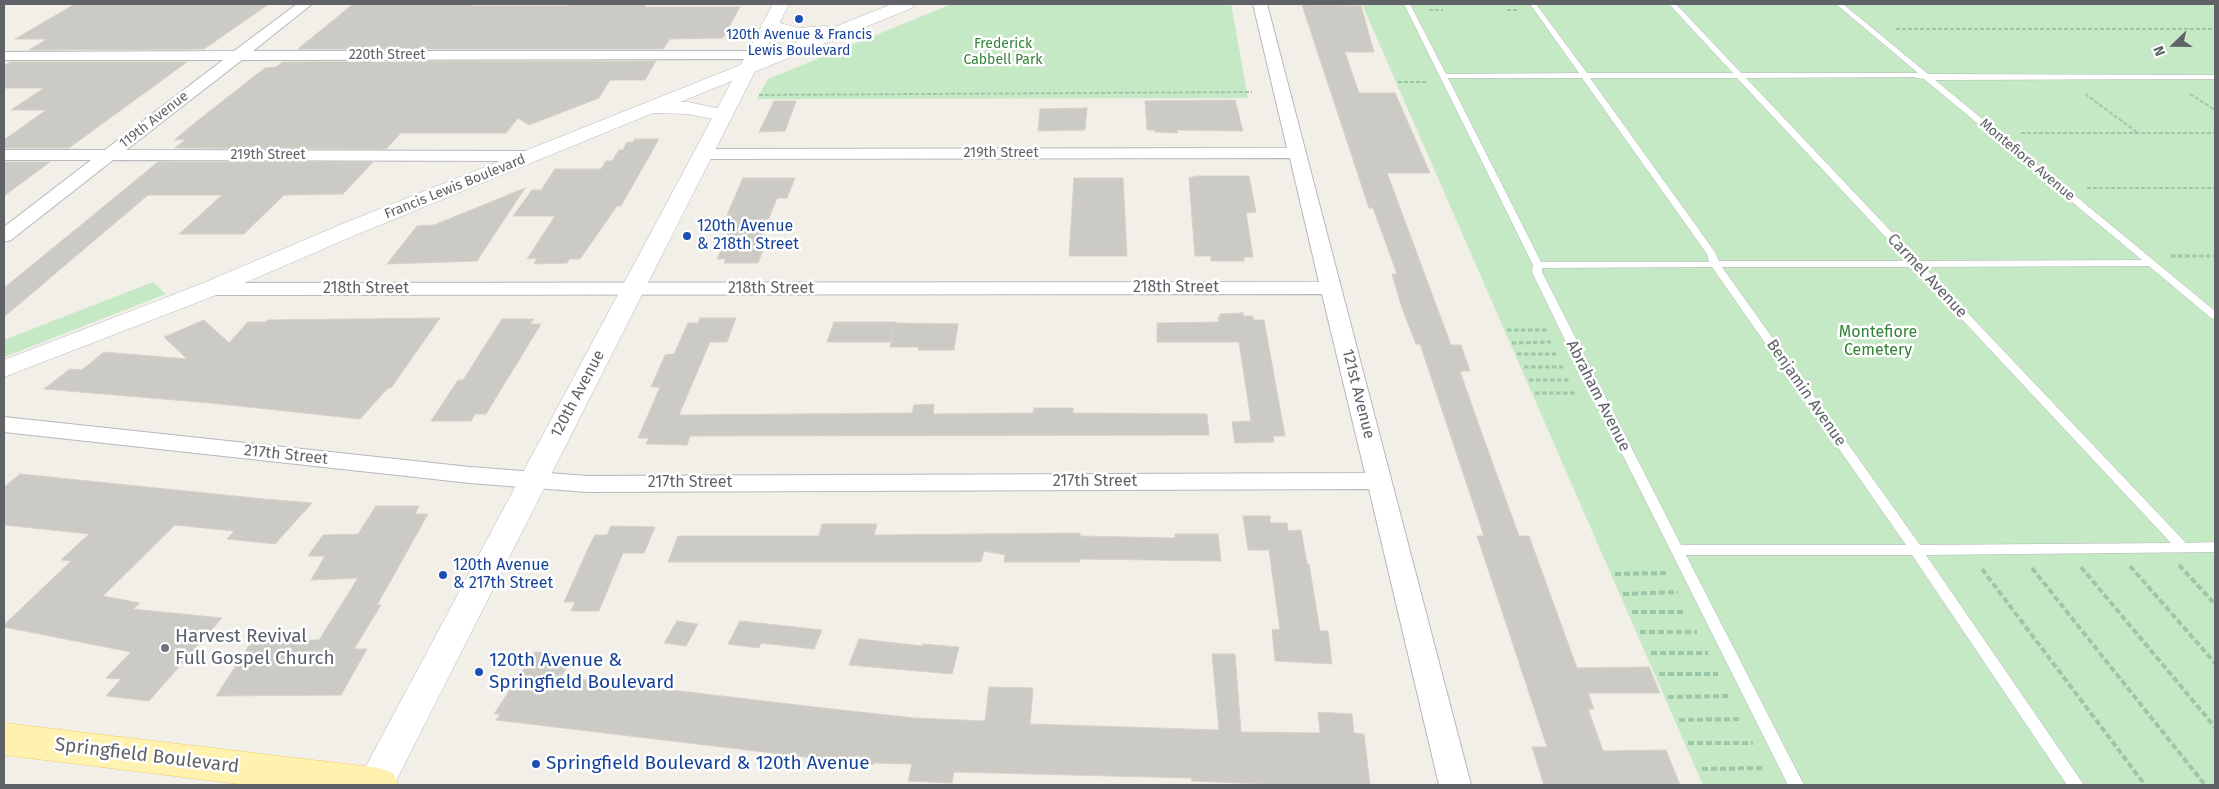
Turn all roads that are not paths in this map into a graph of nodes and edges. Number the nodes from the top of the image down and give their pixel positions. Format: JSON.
{"nodes":[{"id":1,"x":305,"y":4,"type":"edge"},
{"id":2,"x":781,"y":4,"type":"edge"},
{"id":3,"x":906,"y":4,"type":"edge"},
{"id":4,"x":1260,"y":4,"type":"edge"},
{"id":5,"x":1407,"y":4,"type":"edge"},
{"id":6,"x":1533,"y":4,"type":"edge"},
{"id":7,"x":1672,"y":4,"type":"edge"},
{"id":8,"x":1838,"y":4,"type":"edge"},
{"id":9,"x":770,"y":25,"type":"junction"},
{"id":10,"x":839,"y":30,"type":"junction"},
{"id":11,"x":238,"y":55,"type":"junction"},
{"id":12,"x":4,"y":56,"type":"edge"},
{"id":13,"x":758,"y":60,"type":"junction"},
{"id":14,"x":1585,"y":76,"type":"junction"},
{"id":15,"x":1740,"y":76,"type":"junction"},
{"id":16,"x":1927,"y":77,"type":"junction"},
{"id":17,"x":2215,"y":78,"type":"edge"},
{"id":18,"x":1445,"y":79,"type":"junction"},
{"id":19,"x":637,"y":112,"type":"junction"},
{"id":20,"x":723,"y":115,"type":"junction"},
{"id":21,"x":1298,"y":153,"type":"junction"},
{"id":22,"x":704,"y":154,"type":"junction"},
{"id":23,"x":4,"y":155,"type":"edge"},
{"id":24,"x":109,"y":155,"type":"junction"},
{"id":25,"x":532,"y":156,"type":"junction"},
{"id":26,"x":4,"y":236,"type":"edge"},
{"id":27,"x":2152,"y":263,"type":"junction"},
{"id":28,"x":1715,"y":264,"type":"junction"},
{"id":29,"x":1916,"y":264,"type":"junction"},
{"id":30,"x":1538,"y":265,"type":"junction"},
{"id":31,"x":1331,"y":288,"type":"junction"},
{"id":32,"x":210,"y":289,"type":"junction"},
{"id":33,"x":633,"y":290,"type":"junction"},
{"id":34,"x":2215,"y":316,"type":"edge"},
{"id":35,"x":4,"y":369,"type":"edge"},
{"id":36,"x":4,"y":425,"type":"edge"},
{"id":37,"x":534,"y":479,"type":"junction"},
{"id":38,"x":1379,"y":481,"type":"junction"},
{"id":39,"x":2215,"y":547,"type":"edge"},
{"id":40,"x":2183,"y":548,"type":"junction"},
{"id":41,"x":1676,"y":550,"type":"junction"},
{"id":42,"x":1916,"y":550,"type":"junction"},
{"id":43,"x":4,"y":739,"type":"edge"},
{"id":44,"x":376,"y":785,"type":"edge"},
{"id":45,"x":380,"y":785,"type":"edge"},
{"id":46,"x":1455,"y":785,"type":"edge"},
{"id":47,"x":1796,"y":785,"type":"edge"},
{"id":48,"x":2076,"y":785,"type":"edge"}],
"edges":[{"from":1,"to":11,"type":"street","name":"119th Avenue"},
{"from":2,"to":9,"type":"main road","name":"120th Avenue"},
{"from":3,"to":10,"type":"main road","name":"Francis Lewis Boulevard"},
{"from":4,"to":21,"type":"street","name":"121st Avenue"},
{"from":5,"to":18,"type":"lane","name":"Abraham Avenue"},
{"from":6,"to":14,"type":"lane","name":"Benjamin Avenue"},
{"from":7,"to":15,"type":"lane","name":"Carmel Avenue"},
{"from":8,"to":16,"type":"lane","name":"Montefiore Avenue"},
{"from":9,"to":10,"type":"main road"},
{"from":9,"to":13,"type":"main road","name":"120th Avenue"},
{"from":10,"to":13,"type":"main road","name":"Francis Lewis Boulevard"},
{"from":11,"to":12,"type":"street","name":"220th Street"},
{"from":11,"to":13,"type":"street","name":"220th Street"},
{"from":11,"to":24,"type":"street","name":"119th Avenue"},
{"from":13,"to":19,"type":"main road","name":"Francis Lewis Boulevard"},
{"from":13,"to":20,"type":"main road","name":"120th Avenue"},
{"from":14,"to":15,"type":"lane"},
{"from":14,"to":18,"type":"lane"},
{"from":14,"to":28,"type":"lane","name":"Benjamin Avenue"},
{"from":15,"to":16,"type":"lane"},
{"from":15,"to":29,"type":"lane","name":"Carmel Avenue"},
{"from":16,"to":17,"type":"lane"},
{"from":16,"to":27,"type":"lane","name":"Montefiore Avenue"},
{"from":18,"to":30,"type":"lane","name":"Abraham Avenue"},
{"from":19,"to":20,"type":"main road"},
{"from":19,"to":25,"type":"main road","name":"Francis Lewis Boulevard"},
{"from":20,"to":22,"type":"main road","name":"120th Avenue"},
{"from":21,"to":22,"type":"street","name":"219th Street"},
{"from":21,"to":31,"type":"street","name":"121st Avenue"},
{"from":22,"to":33,"type":"main road","name":"120th Avenue"},
{"from":23,"to":24,"type":"street","name":"219th Street"},
{"from":24,"to":25,"type":"street","name":"219th Street"},
{"from":24,"to":26,"type":"street","name":"119th Avenue"},
{"from":25,"to":32,"type":"main road","name":"Francis Lewis Boulevard"},
{"from":27,"to":29,"type":"lane"},
{"from":27,"to":34,"type":"lane","name":"Montefiore Avenue"},
{"from":28,"to":29,"type":"lane"},
{"from":28,"to":30,"type":"lane"},
{"from":28,"to":42,"type":"lane","name":"Benjamin Avenue"},
{"from":29,"to":40,"type":"lane","name":"Carmel Avenue"},
{"from":30,"to":41,"type":"lane","name":"Abraham Avenue"},
{"from":31,"to":33,"type":"street","name":"218th Street"},
{"from":31,"to":38,"type":"street","name":"121st Avenue"},
{"from":32,"to":33,"type":"street","name":"218th Street"},
{"from":32,"to":35,"type":"main road","name":"Francis Lewis Boulevard"},
{"from":33,"to":37,"type":"main road","name":"120th Avenue"},
{"from":36,"to":37,"type":"street","name":"217th Street"},
{"from":37,"to":38,"type":"street","name":"217th Street"},
{"from":37,"to":44,"type":"main road","name":"120th Avenue"},
{"from":38,"to":46,"type":"street","name":"121st Avenue"},
{"from":39,"to":40,"type":"lane"},
{"from":40,"to":42,"type":"lane"},
{"from":41,"to":42,"type":"lane"},
{"from":41,"to":47,"type":"lane","name":"Abraham Avenue"},
{"from":42,"to":48,"type":"lane","name":"Benjamin Avenue"},
{"from":43,"to":44,"type":"main road","name":"Springfield Boulevard"},
{"from":44,"to":45,"type":"main road","name":"Springfield Boulevard"}]}
